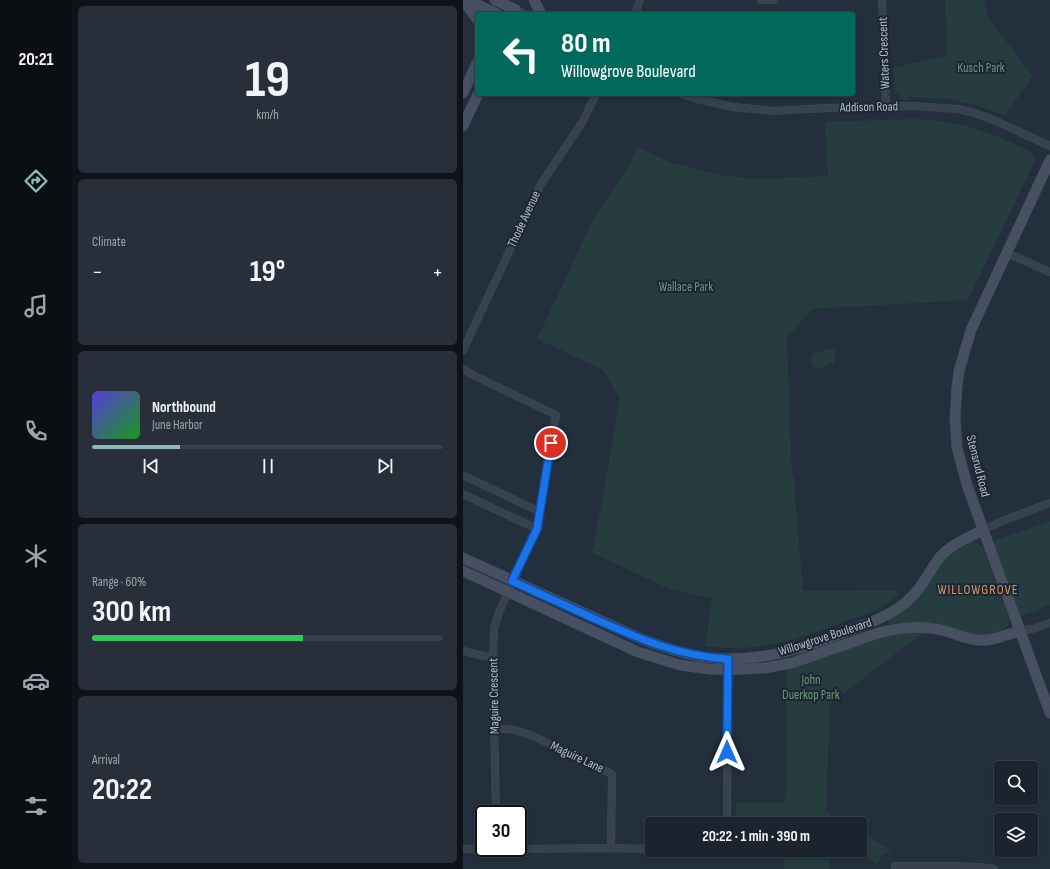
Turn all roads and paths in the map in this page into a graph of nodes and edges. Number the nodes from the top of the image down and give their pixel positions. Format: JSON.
{"nodes":[{"id":1,"x":463,"y":0,"type":"edge"},
{"id":2,"x":468,"y":0,"type":"edge"},
{"id":3,"x":534,"y":0,"type":"edge"},
{"id":4,"x":640,"y":0,"type":"edge"},
{"id":5,"x":761,"y":0,"type":"edge"},
{"id":6,"x":774,"y":0,"type":"edge"},
{"id":7,"x":882,"y":0,"type":"edge"},
{"id":8,"x":502,"y":1,"type":"edge"},
{"id":9,"x":519,"y":10,"type":"edge"},
{"id":10,"x":494,"y":12,"type":"edge"},
{"id":11,"x":499,"y":12,"type":"edge"},
{"id":12,"x":540,"y":12,"type":"edge"},
{"id":13,"x":636,"y":12,"type":"edge"},
{"id":14,"x":475,"y":16,"type":"edge"},
{"id":15,"x":475,"y":67,"type":"edge"},
{"id":16,"x":463,"y":93,"type":"edge"},
{"id":17,"x":477,"y":96,"type":"edge"},
{"id":18,"x":595,"y":96,"type":"edge"},
{"id":19,"x":688,"y":96,"type":"edge"},
{"id":20,"x":886,"y":107,"type":"junction"},
{"id":21,"x":463,"y":126,"type":"edge"},
{"id":22,"x":1050,"y":146,"type":"edge"},
{"id":23,"x":1050,"y":160,"type":"edge"},
{"id":24,"x":1007,"y":253,"type":"junction"},
{"id":25,"x":1050,"y":272,"type":"edge"},
{"id":26,"x":463,"y":350,"type":"edge"},
{"id":27,"x":463,"y":369,"type":"edge"},
{"id":28,"x":463,"y":475,"type":"edge"},
{"id":29,"x":463,"y":494,"type":"edge"},
{"id":30,"x":1050,"y":503,"type":"edge"},
{"id":31,"x":540,"y":512,"type":"junction"},
{"id":32,"x":537,"y":529,"type":"junction"},
{"id":33,"x":983,"y":530,"type":"junction"},
{"id":34,"x":463,"y":558,"type":"edge"},
{"id":35,"x":463,"y":571,"type":"edge"},
{"id":36,"x":512,"y":581,"type":"junction"},
{"id":37,"x":507,"y":591,"type":"junction"},
{"id":38,"x":1050,"y":623,"type":"edge"},
{"id":39,"x":1020,"y":631,"type":"junction"},
{"id":40,"x":463,"y":651,"type":"edge"},
{"id":41,"x":493,"y":657,"type":"junction"},
{"id":42,"x":728,"y":659,"type":"junction"},
{"id":43,"x":728,"y":670,"type":"junction"},
{"id":44,"x":1050,"y":713,"type":"edge"},
{"id":45,"x":494,"y":728,"type":"junction"},
{"id":46,"x":496,"y":805,"type":"edge"},
{"id":47,"x":727,"y":817,"type":"edge"},
{"id":48,"x":611,"y":848,"type":"junction"},
{"id":49,"x":463,"y":849,"type":"edge"},
{"id":50,"x":475,"y":849,"type":"edge"},
{"id":51,"x":527,"y":849,"type":"edge"},
{"id":52,"x":645,"y":849,"type":"edge"},
{"id":53,"x":895,"y":866,"type":"dead end"},
{"id":54,"x":978,"y":868,"type":"edge"},
{"id":55,"x":994,"y":869,"type":"edge"}],
"edges":[{"from":1,"to":14,"type":"street"},
{"from":2,"to":10,"type":"street"},
{"from":3,"to":12,"type":"street"},
{"from":4,"to":13,"type":"street"},
{"from":5,"to":6,"type":"street"},
{"from":7,"to":20,"type":"street","name":"Waters Crescent"},
{"from":8,"to":9,"type":"street"},
{"from":8,"to":11,"type":"street"},
{"from":15,"to":16,"type":"street"},
{"from":17,"to":21,"type":"street"},
{"from":18,"to":26,"type":"street","name":"Thode Avenue"},
{"from":19,"to":20,"type":"street","name":"Addison Road"},
{"from":20,"to":22,"type":"street","name":"Addison Road"},
{"from":23,"to":24,"type":"street","name":"Stensrud Road"},
{"from":24,"to":25,"type":"street"},
{"from":24,"to":33,"type":"street","name":"Stensrud Road"},
{"from":27,"to":31,"type":"street"},
{"from":28,"to":31,"type":"street"},
{"from":29,"to":32,"type":"street"},
{"from":30,"to":33,"type":"street"},
{"from":31,"to":32,"type":"street"},
{"from":32,"to":36,"type":"street"},
{"from":33,"to":39,"type":"street","name":"Stensrud Road"},
{"from":33,"to":42,"type":"street","name":"Willowgrove Boulevard"},
{"from":34,"to":36,"type":"street","name":"Willowgrove Boulevard"},
{"from":35,"to":37,"type":"street","name":"Willowgrove Boulevard"},
{"from":36,"to":37,"type":"street","name":"Maguire Crescent"},
{"from":36,"to":42,"type":"street","name":"Willowgrove Boulevard"},
{"from":37,"to":41,"type":"street","name":"Maguire Crescent"},
{"from":37,"to":43,"type":"street","name":"Willowgrove Boulevard"},
{"from":38,"to":39,"type":"street"},
{"from":39,"to":43,"type":"street","name":"Willowgrove Boulevard"},
{"from":39,"to":44,"type":"street","name":"Stensrud Road"},
{"from":40,"to":41,"type":"street"},
{"from":41,"to":45,"type":"street","name":"Maguire Crescent"},
{"from":42,"to":43,"type":"street"},
{"from":43,"to":47,"type":"street"},
{"from":45,"to":46,"type":"street","name":"Maguire Crescent"},
{"from":45,"to":48,"type":"street","name":"Maguire Lane"},
{"from":48,"to":51,"type":"street"},
{"from":48,"to":52,"type":"street"},
{"from":49,"to":50,"type":"street"},
{"from":53,"to":54,"type":"street"},
{"from":54,"to":55,"type":"street"}]}
